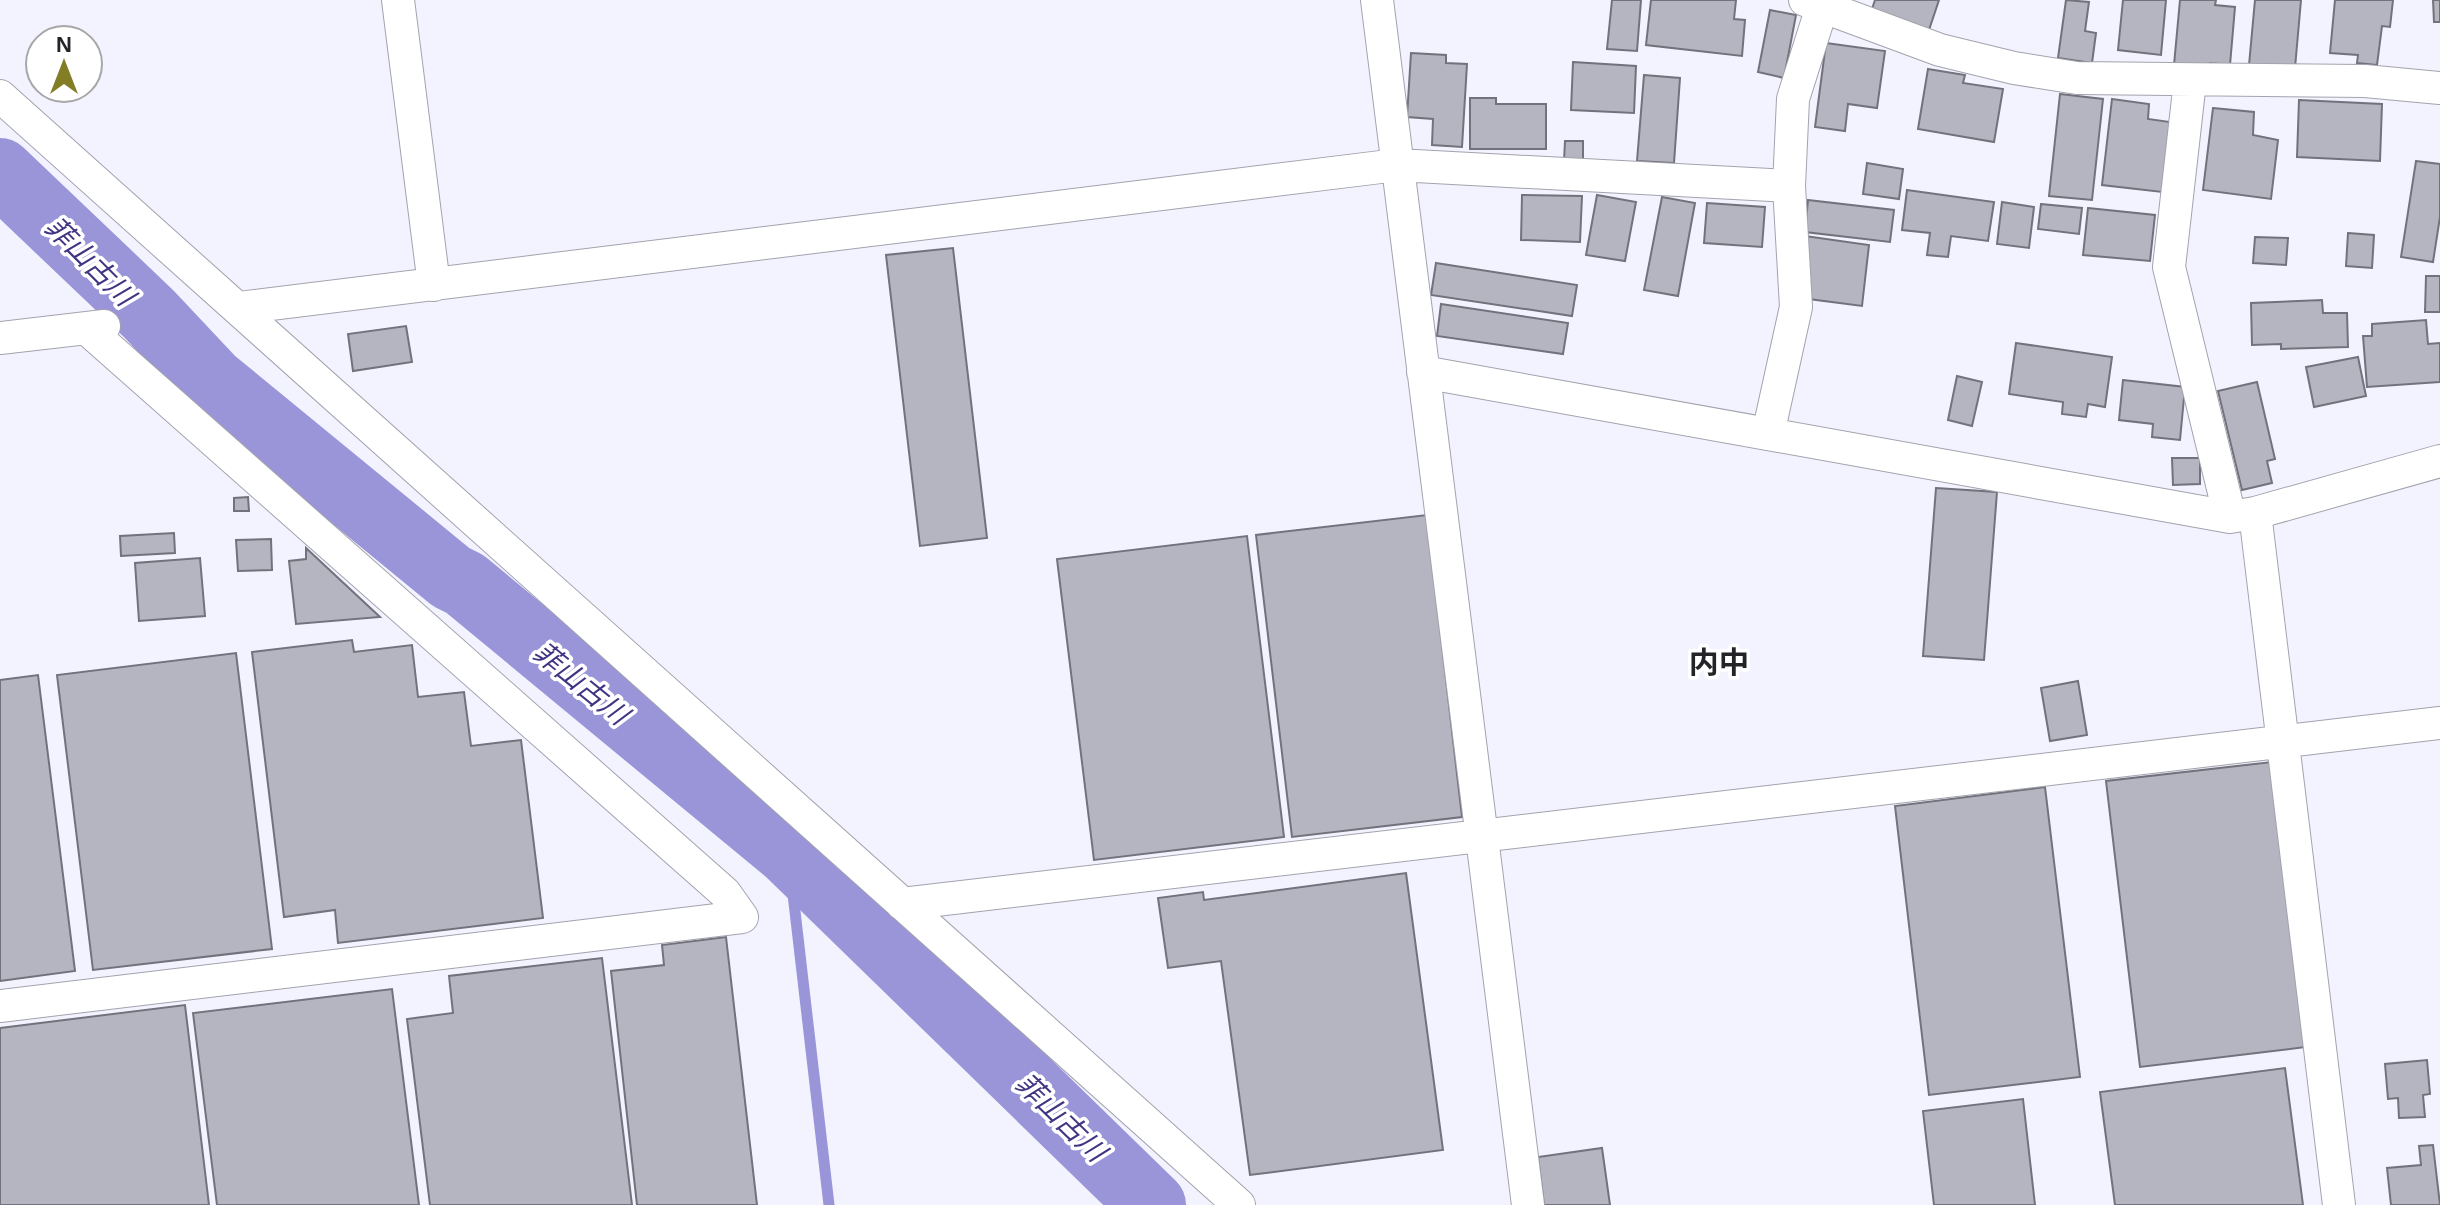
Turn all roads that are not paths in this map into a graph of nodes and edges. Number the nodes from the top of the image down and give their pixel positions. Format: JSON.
{"nodes":[{"id":1,"x":398,"y":0,"type":"edge"},
{"id":2,"x":1377,"y":0,"type":"edge"},
{"id":3,"x":1813,"y":3,"type":"edge"},
{"id":4,"x":2190,"y":81,"type":"junction"},
{"id":5,"x":2440,"y":88,"type":"edge"},
{"id":6,"x":0,"y":96,"type":"edge"},
{"id":7,"x":1397,"y":165,"type":"junction"},
{"id":8,"x":1789,"y":186,"type":"junction"},
{"id":9,"x":434,"y":285,"type":"junction"},
{"id":10,"x":239,"y":308,"type":"junction"},
{"id":11,"x":0,"y":338,"type":"edge"},
{"id":12,"x":1423,"y":372,"type":"junction"},
{"id":13,"x":1768,"y":434,"type":"junction"},
{"id":14,"x":2440,"y":461,"type":"edge"},
{"id":15,"x":2243,"y":515,"type":"junction"},
{"id":16,"x":2440,"y":723,"type":"edge"},
{"id":17,"x":2284,"y":741,"type":"junction"},
{"id":18,"x":1483,"y":837,"type":"junction"},
{"id":19,"x":902,"y":904,"type":"junction"},
{"id":20,"x":0,"y":1006,"type":"edge"},
{"id":21,"x":1239,"y":1205,"type":"edge"},
{"id":22,"x":1528,"y":1205,"type":"edge"},
{"id":23,"x":2339,"y":1205,"type":"edge"}],
"edges":[{"from":1,"to":9,"type":"street"},
{"from":2,"to":7,"type":"street"},
{"from":3,"to":4,"type":"street"},
{"from":3,"to":8,"type":"street"},
{"from":4,"to":5,"type":"street"},
{"from":4,"to":15,"type":"street"},
{"from":6,"to":10,"type":"street"},
{"from":7,"to":8,"type":"street"},
{"from":7,"to":9,"type":"street"},
{"from":7,"to":12,"type":"street"},
{"from":8,"to":13,"type":"street"},
{"from":9,"to":10,"type":"street"},
{"from":10,"to":19,"type":"street"},
{"from":11,"to":20,"type":"street"},
{"from":12,"to":13,"type":"street"},
{"from":12,"to":18,"type":"street"},
{"from":13,"to":15,"type":"street"},
{"from":14,"to":15,"type":"street"},
{"from":15,"to":17,"type":"street"},
{"from":16,"to":17,"type":"street"},
{"from":17,"to":18,"type":"street"},
{"from":17,"to":23,"type":"street"},
{"from":18,"to":19,"type":"street"},
{"from":18,"to":22,"type":"street"},
{"from":19,"to":21,"type":"street"}]}
